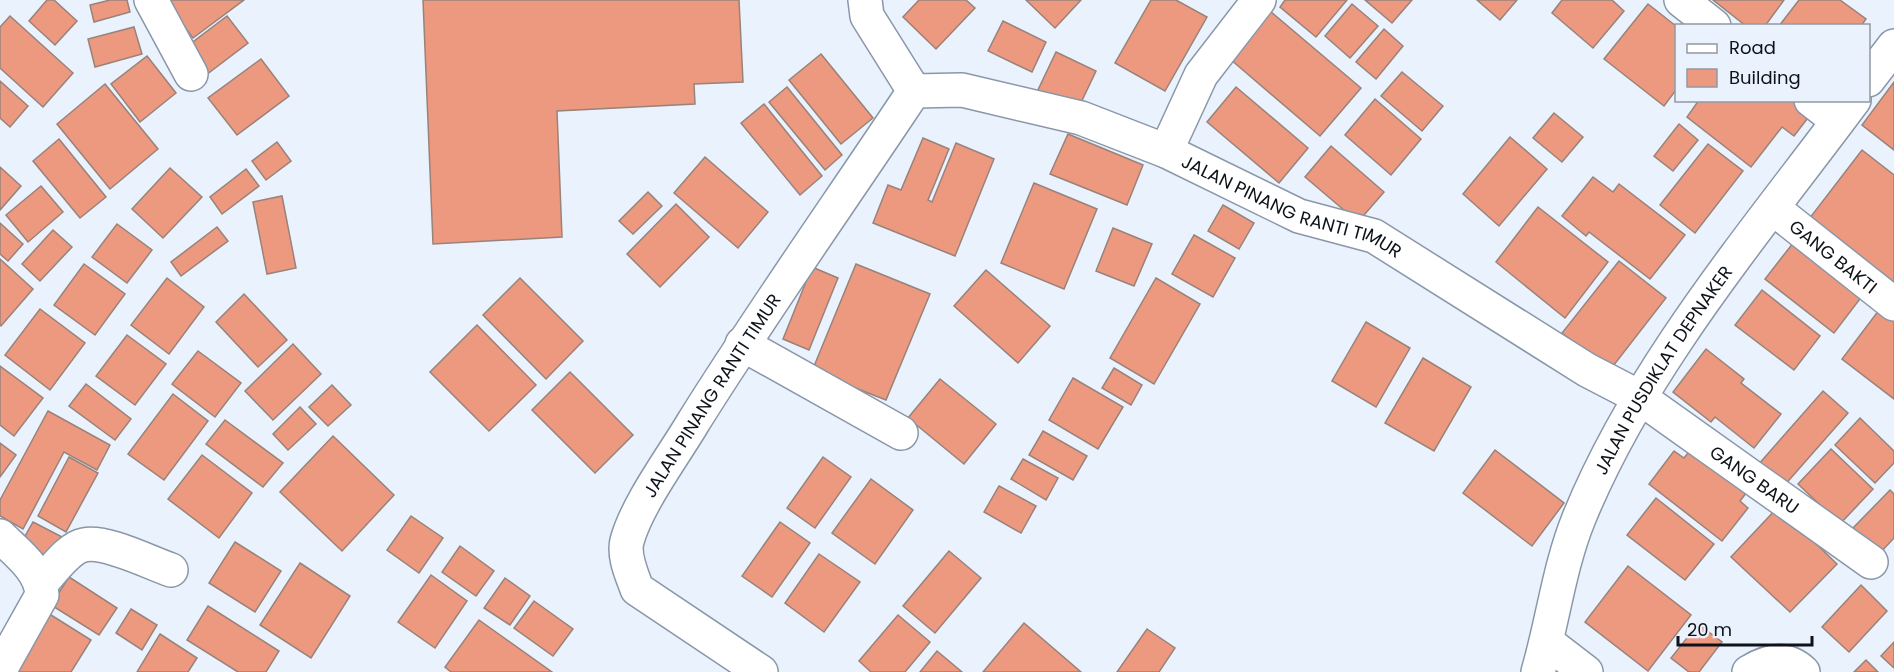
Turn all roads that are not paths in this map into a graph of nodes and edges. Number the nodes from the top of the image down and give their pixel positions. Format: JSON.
{"nodes":[{"id":1,"x":152,"y":0,"type":"edge"},
{"id":2,"x":865,"y":0,"type":"edge"},
{"id":3,"x":1259,"y":0,"type":"edge"},
{"id":4,"x":1681,"y":0,"type":"edge"},
{"id":5,"x":1711,"y":24,"type":"edge"},
{"id":6,"x":1894,"y":46,"type":"edge"},
{"id":7,"x":191,"y":74,"type":"dead end"},
{"id":8,"x":1870,"y":79,"type":"edge"},
{"id":9,"x":914,"y":91,"type":"junction"},
{"id":10,"x":1817,"y":102,"type":"edge"},
{"id":11,"x":1846,"y":111,"type":"edge"},
{"id":12,"x":1166,"y":151,"type":"junction"},
{"id":13,"x":1774,"y":209,"type":"junction"},
{"id":14,"x":1894,"y":304,"type":"edge"},
{"id":15,"x":742,"y":344,"type":"junction"},
{"id":16,"x":1639,"y":397,"type":"junction"},
{"id":17,"x":901,"y":433,"type":"dead end"},
{"id":18,"x":0,"y":536,"type":"edge"},
{"id":19,"x":1871,"y":562,"type":"dead end"},
{"id":20,"x":171,"y":570,"type":"dead end"},
{"id":21,"x":42,"y":582,"type":"junction"},
{"id":22,"x":1542,"y":657,"type":"edge"},
{"id":23,"x":0,"y":670,"type":"edge"},
{"id":24,"x":761,"y":672,"type":"edge"},
{"id":25,"x":1586,"y":672,"type":"edge"},
{"id":26,"x":1749,"y":672,"type":"edge"},
{"id":27,"x":1803,"y":672,"type":"edge"}],
"edges":[{"from":1,"to":7,"type":"street"},
{"from":2,"to":9,"type":"street"},
{"from":3,"to":12,"type":"street"},
{"from":4,"to":5,"type":"street"},
{"from":6,"to":8,"type":"street"},
{"from":9,"to":12,"type":"street","name":"JALAN PINANG RANTI TIMUR"},
{"from":9,"to":15,"type":"street","name":"JALAN PINANG RANTI TIMUR"},
{"from":10,"to":11,"type":"street"},
{"from":11,"to":13,"type":"street","name":"JALAN PUSDIKLAT DEPNAKER"},
{"from":12,"to":16,"type":"street","name":"JALAN PINANG RANTI TIMUR"},
{"from":13,"to":14,"type":"street","name":"GANG BAKTI"},
{"from":13,"to":16,"type":"street","name":"JALAN PUSDIKLAT DEPNAKER"},
{"from":15,"to":17,"type":"street"},
{"from":15,"to":24,"type":"street","name":"JALAN PINANG RANTI TIMUR"},
{"from":16,"to":19,"type":"street","name":"GANG BARU"},
{"from":16,"to":22,"type":"street","name":"JALAN PUSDIKLAT DEPNAKER"},
{"from":18,"to":21,"type":"street"},
{"from":20,"to":21,"type":"street"},
{"from":21,"to":23,"type":"street"},
{"from":22,"to":25,"type":"street"},
{"from":26,"to":27,"type":"street"}]}
